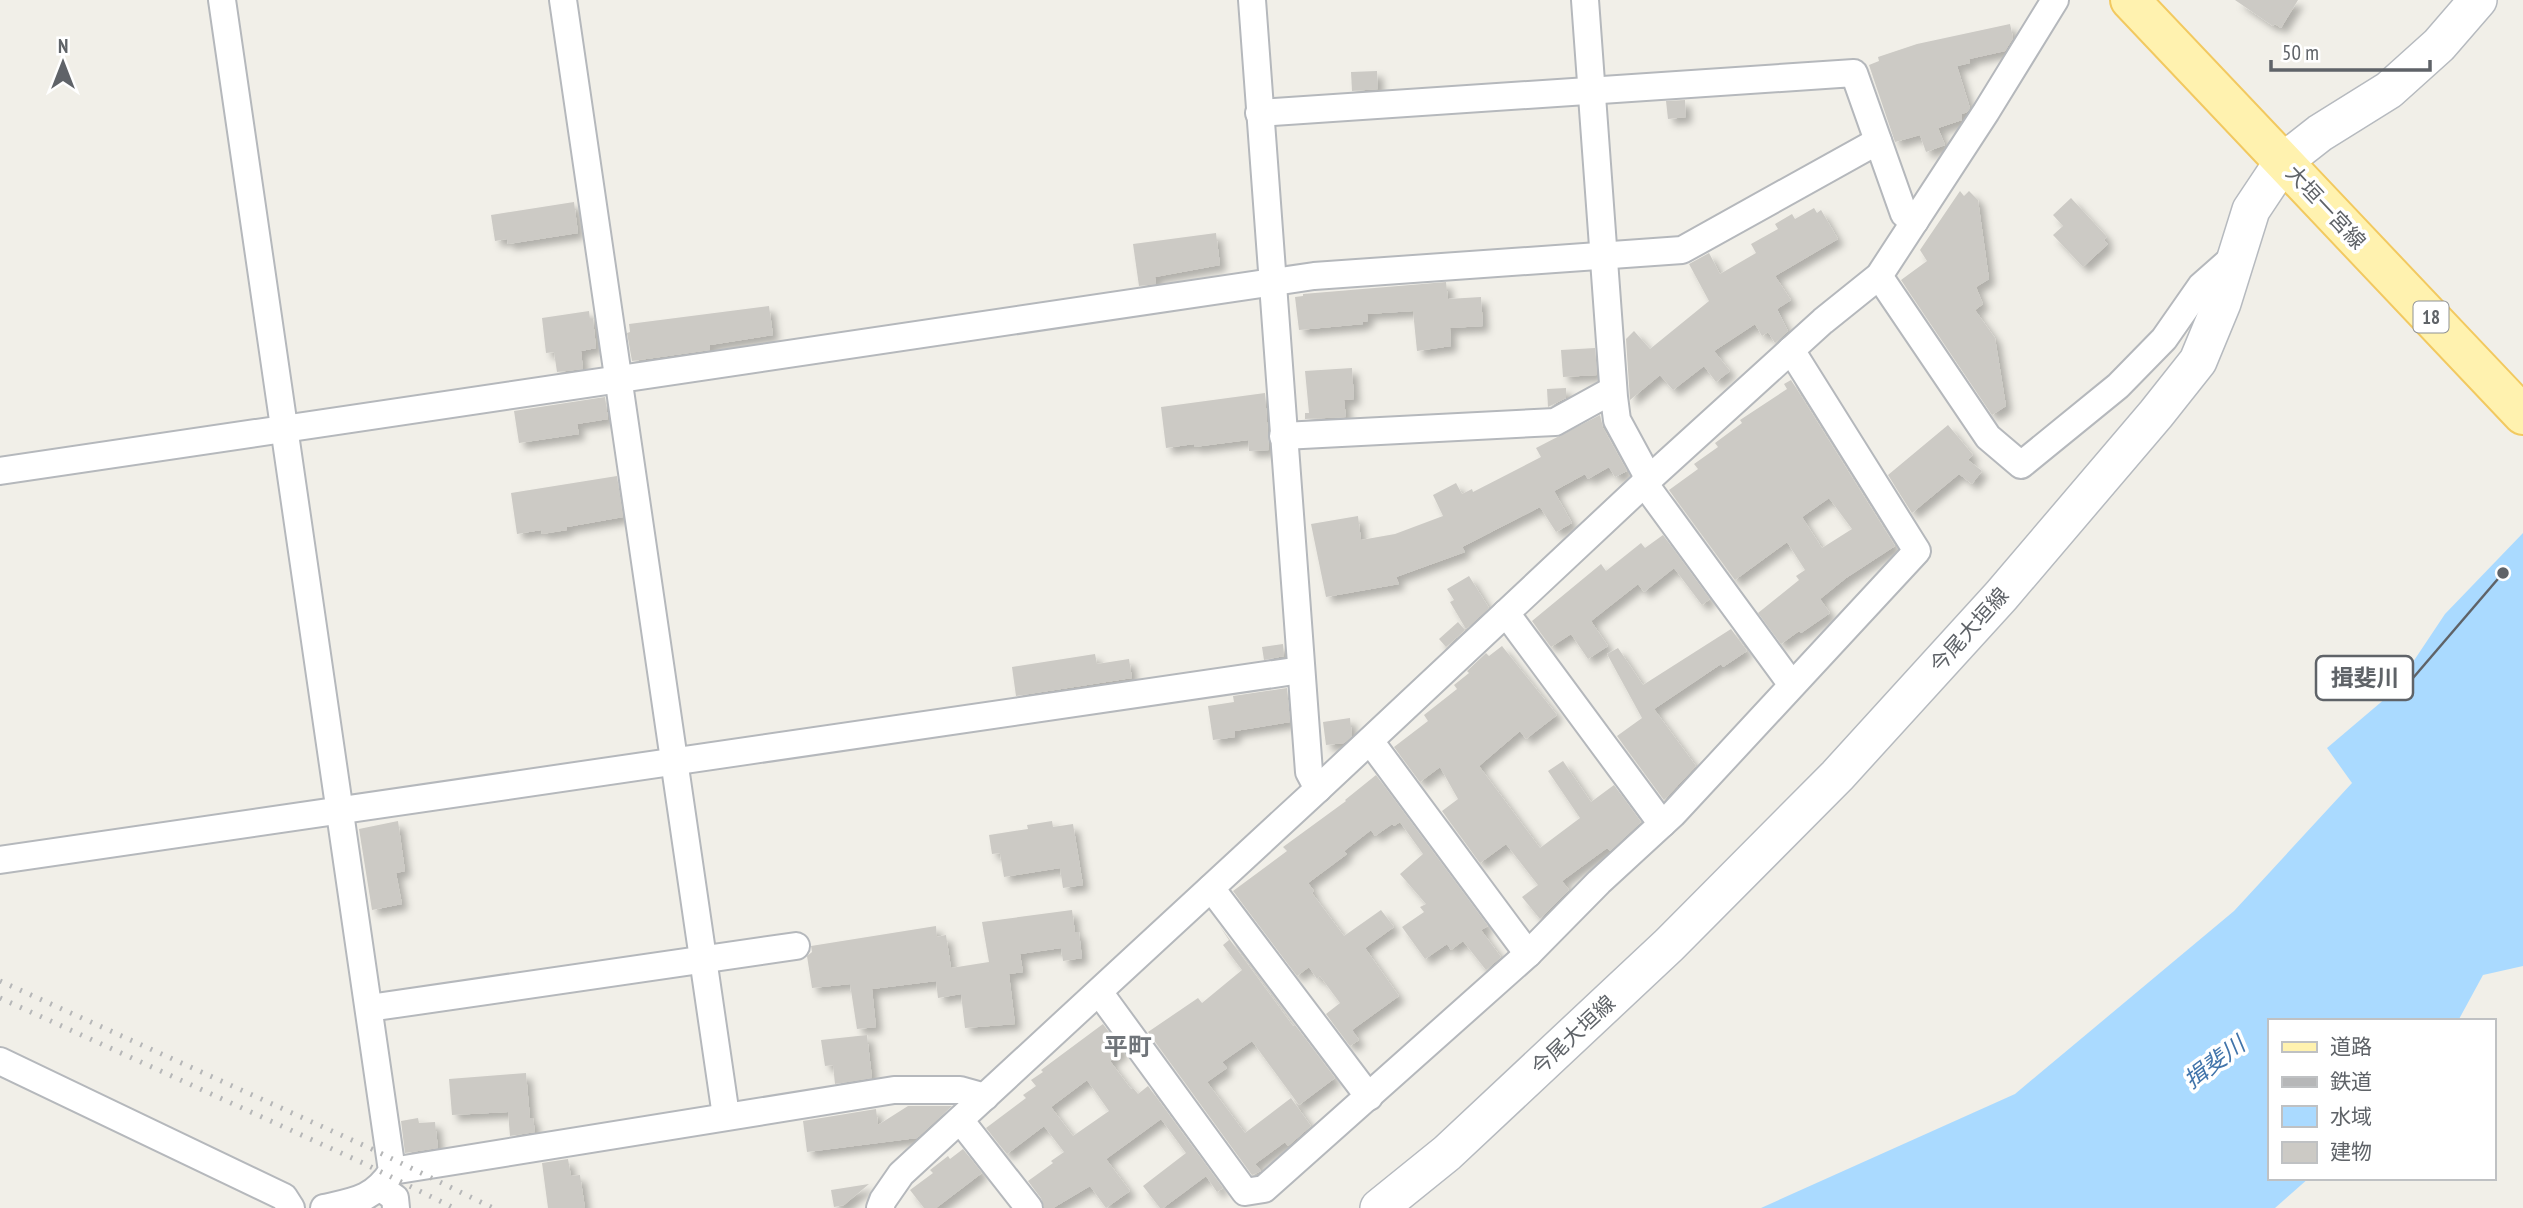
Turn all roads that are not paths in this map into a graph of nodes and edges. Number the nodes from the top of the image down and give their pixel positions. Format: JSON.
{"nodes":[{"id":1,"x":222,"y":0,"type":"edge"},
{"id":2,"x":562,"y":0,"type":"edge"},
{"id":3,"x":1252,"y":0,"type":"edge"},
{"id":4,"x":1585,"y":0,"type":"edge"},
{"id":5,"x":2055,"y":0,"type":"edge"},
{"id":6,"x":2130,"y":0,"type":"edge"},
{"id":7,"x":2478,"y":0,"type":"edge"},
{"id":8,"x":1591,"y":90,"type":"junction"},
{"id":9,"x":1259,"y":113,"type":"junction"},
{"id":10,"x":1878,"y":141,"type":"junction"},
{"id":11,"x":2283,"y":162,"type":"junction"},
{"id":12,"x":1915,"y":221,"type":"junction"},
{"id":13,"x":1605,"y":254,"type":"junction"},
{"id":14,"x":2235,"y":256,"type":"junction"},
{"id":15,"x":1879,"y":276,"type":"junction"},
{"id":16,"x":1272,"y":283,"type":"junction"},
{"id":17,"x":1791,"y":350,"type":"junction"},
{"id":18,"x":618,"y":381,"type":"junction"},
{"id":19,"x":1613,"y":390,"type":"junction"},
{"id":20,"x":2523,"y":415,"type":"edge"},
{"id":21,"x":284,"y":428,"type":"junction"},
{"id":22,"x":1283,"y":436,"type":"junction"},
{"id":23,"x":0,"y":471,"type":"edge"},
{"id":24,"x":1646,"y":481,"type":"junction"},
{"id":25,"x":1506,"y":613,"type":"junction"},
{"id":26,"x":1301,"y":670,"type":"junction"},
{"id":27,"x":1792,"y":685,"type":"junction"},
{"id":28,"x":1370,"y":741,"type":"junction"},
{"id":29,"x":674,"y":762,"type":"junction"},
{"id":30,"x":1318,"y":789,"type":"junction"},
{"id":31,"x":340,"y":810,"type":"junction"},
{"id":32,"x":1662,"y":824,"type":"junction"},
{"id":33,"x":0,"y":860,"type":"edge"},
{"id":34,"x":1211,"y":888,"type":"junction"},
{"id":35,"x":796,"y":946,"type":"dead end"},
{"id":36,"x":1528,"y":954,"type":"junction"},
{"id":37,"x":703,"y":959,"type":"junction"},
{"id":38,"x":1099,"y":992,"type":"junction"},
{"id":39,"x":369,"y":1008,"type":"junction"},
{"id":40,"x":0,"y":1061,"type":"edge"},
{"id":41,"x":985,"y":1097,"type":"junction"},
{"id":42,"x":1369,"y":1097,"type":"junction"},
{"id":43,"x":726,"y":1116,"type":"junction"},
{"id":44,"x":960,"y":1120,"type":"junction"},
{"id":45,"x":390,"y":1189,"type":"edge"},
{"id":46,"x":291,"y":1208,"type":"edge"},
{"id":47,"x":324,"y":1208,"type":"edge"},
{"id":48,"x":880,"y":1208,"type":"edge"},
{"id":49,"x":1029,"y":1208,"type":"edge"},
{"id":50,"x":1379,"y":1208,"type":"edge"}],
"edges":[{"from":1,"to":21,"type":"street"},
{"from":2,"to":18,"type":"street"},
{"from":3,"to":9,"type":"street"},
{"from":4,"to":8,"type":"street"},
{"from":5,"to":12,"type":"street"},
{"from":6,"to":11,"type":"main road","name":"大垣一宮線","number":"18"},
{"from":7,"to":11,"type":"main road","name":"今尾大垣線"},
{"from":8,"to":9,"type":"street"},
{"from":8,"to":10,"type":"street"},
{"from":8,"to":13,"type":"street"},
{"from":9,"to":16,"type":"street"},
{"from":10,"to":12,"type":"street"},
{"from":10,"to":13,"type":"street"},
{"from":11,"to":14,"type":"main road","name":"今尾大垣線"},
{"from":11,"to":20,"type":"main road","name":"大垣一宮線","number":"18"},
{"from":12,"to":15,"type":"street"},
{"from":13,"to":16,"type":"street"},
{"from":13,"to":19,"type":"street"},
{"from":14,"to":15,"type":"street"},
{"from":14,"to":50,"type":"main road","name":"今尾大垣線"},
{"from":15,"to":17,"type":"street"},
{"from":16,"to":18,"type":"street"},
{"from":16,"to":22,"type":"street"},
{"from":17,"to":24,"type":"street"},
{"from":17,"to":27,"type":"street"},
{"from":18,"to":21,"type":"street"},
{"from":18,"to":29,"type":"street"},
{"from":19,"to":22,"type":"street"},
{"from":19,"to":24,"type":"street"},
{"from":21,"to":23,"type":"street"},
{"from":21,"to":31,"type":"street"},
{"from":22,"to":26,"type":"street"},
{"from":24,"to":25,"type":"street"},
{"from":24,"to":27,"type":"street"},
{"from":25,"to":28,"type":"street"},
{"from":25,"to":32,"type":"street"},
{"from":26,"to":29,"type":"street"},
{"from":26,"to":30,"type":"street"},
{"from":27,"to":32,"type":"street"},
{"from":28,"to":30,"type":"street"},
{"from":28,"to":36,"type":"street"},
{"from":29,"to":31,"type":"street"},
{"from":29,"to":37,"type":"street"},
{"from":30,"to":34,"type":"street"},
{"from":31,"to":33,"type":"street"},
{"from":31,"to":39,"type":"street"},
{"from":32,"to":36,"type":"street"},
{"from":34,"to":38,"type":"street"},
{"from":34,"to":42,"type":"street"},
{"from":35,"to":37,"type":"street"},
{"from":36,"to":42,"type":"street"},
{"from":37,"to":39,"type":"street"},
{"from":37,"to":43,"type":"street"},
{"from":38,"to":41,"type":"street"},
{"from":38,"to":42,"type":"street"},
{"from":39,"to":45,"type":"street"},
{"from":40,"to":46,"type":"street"},
{"from":41,"to":43,"type":"street"},
{"from":41,"to":44,"type":"street"},
{"from":43,"to":45,"type":"street"},
{"from":44,"to":48,"type":"street"},
{"from":44,"to":49,"type":"street"},
{"from":45,"to":47,"type":"street"}]}
